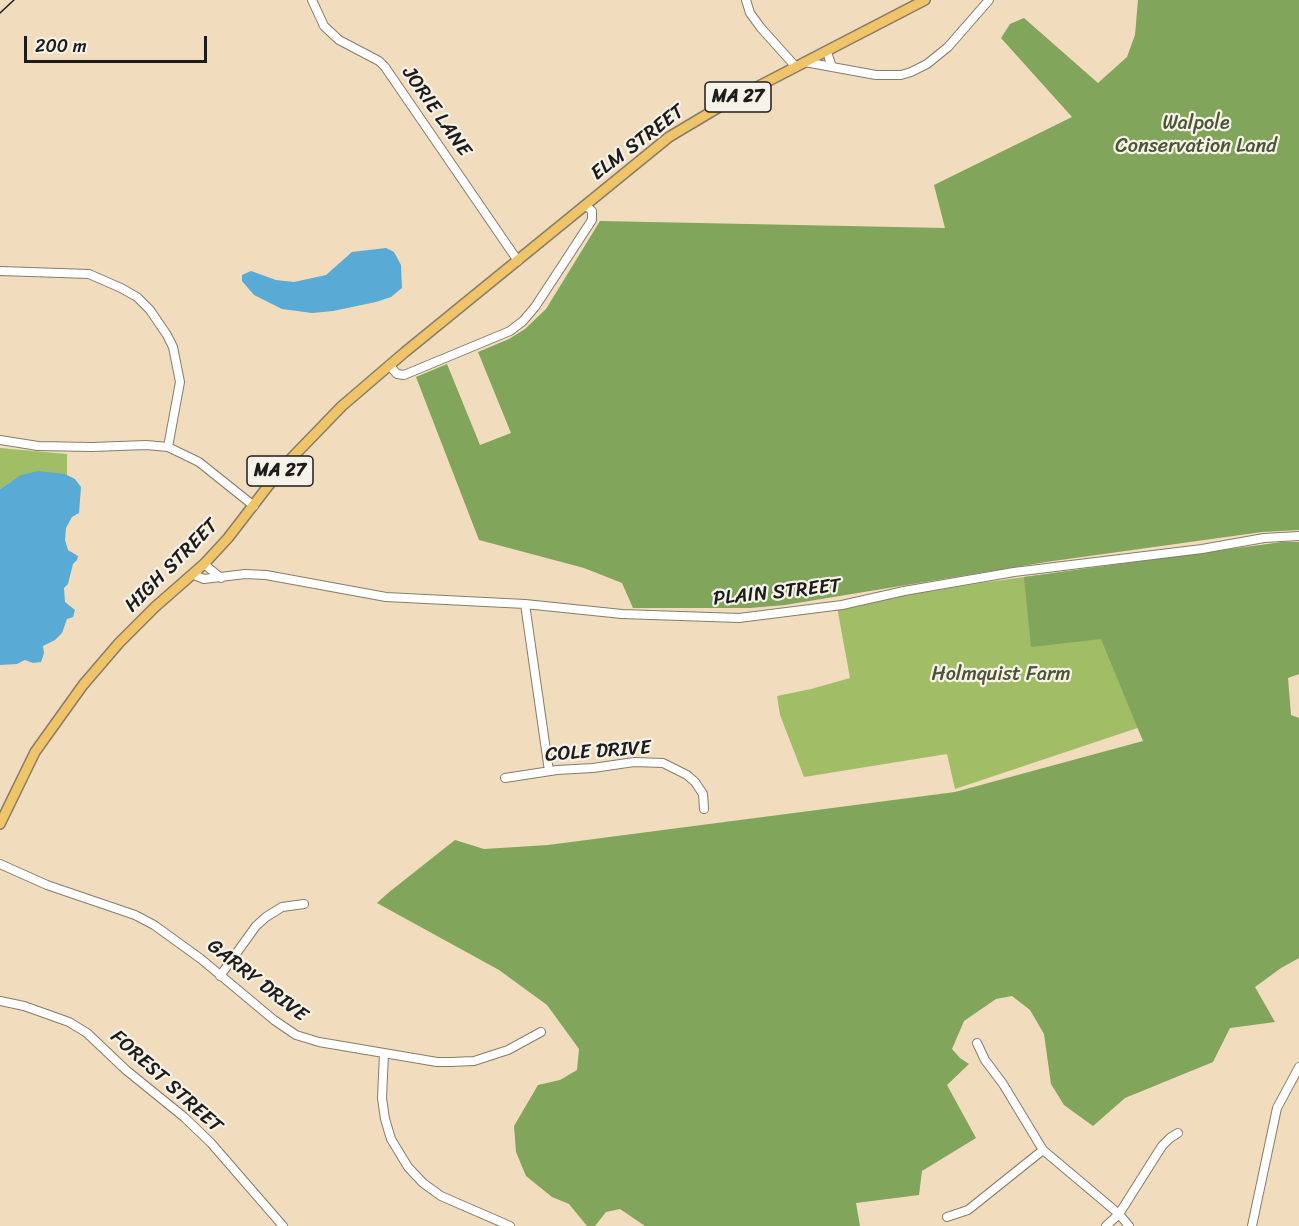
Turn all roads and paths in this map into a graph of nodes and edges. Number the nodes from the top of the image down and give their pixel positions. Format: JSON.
{"nodes":[{"id":1,"x":312,"y":0,"type":"edge"},
{"id":2,"x":746,"y":0,"type":"edge"},
{"id":3,"x":925,"y":0,"type":"edge"},
{"id":4,"x":989,"y":0,"type":"edge"},
{"id":5,"x":827,"y":52,"type":"junction"},
{"id":6,"x":801,"y":65,"type":"junction"},
{"id":7,"x":832,"y":66,"type":"junction"},
{"id":8,"x":585,"y":205,"type":"junction"},
{"id":9,"x":568,"y":220,"type":"joint"},
{"id":10,"x":518,"y":261,"type":"junction"},
{"id":11,"x":0,"y":271,"type":"edge"},
{"id":12,"x":388,"y":365,"type":"junction"},
{"id":13,"x":0,"y":440,"type":"edge"},
{"id":14,"x":168,"y":447,"type":"junction"},
{"id":15,"x":254,"y":506,"type":"junction"},
{"id":16,"x":1299,"y":536,"type":"edge"},
{"id":17,"x":204,"y":564,"type":"junction"},
{"id":18,"x":194,"y":575,"type":"junction"},
{"id":19,"x":221,"y":578,"type":"junction"},
{"id":20,"x":525,"y":604,"type":"junction"},
{"id":21,"x":549,"y":771,"type":"junction"},
{"id":22,"x":505,"y":778,"type":"dead end"},
{"id":23,"x":704,"y":809,"type":"dead end"},
{"id":24,"x":0,"y":824,"type":"edge"},
{"id":25,"x":0,"y":864,"type":"edge"},
{"id":26,"x":304,"y":904,"type":"dead end"},
{"id":27,"x":220,"y":976,"type":"junction"},
{"id":28,"x":0,"y":1001,"type":"edge"},
{"id":29,"x":541,"y":1032,"type":"dead end"},
{"id":30,"x":977,"y":1043,"type":"dead end"},
{"id":31,"x":384,"y":1054,"type":"junction"},
{"id":32,"x":1299,"y":1067,"type":"edge"},
{"id":33,"x":1178,"y":1133,"type":"dead end"},
{"id":34,"x":1043,"y":1150,"type":"junction"},
{"id":35,"x":1119,"y":1214,"type":"junction"},
{"id":36,"x":947,"y":1217,"type":"dead end"},
{"id":37,"x":283,"y":1226,"type":"edge"},
{"id":38,"x":510,"y":1226,"type":"edge"},
{"id":39,"x":1106,"y":1226,"type":"edge"},
{"id":40,"x":1129,"y":1226,"type":"edge"},
{"id":41,"x":1252,"y":1226,"type":"edge"}],
"edges":[{"from":1,"to":10,"type":"street","name":"JORIE LANE"},
{"from":2,"to":6,"type":"street"},
{"from":3,"to":5,"type":"main road","name":"ELM STREET","number":"MA 27"},
{"from":4,"to":7,"type":"street"},
{"from":5,"to":6,"type":"main road","name":"ELM STREET","number":"MA 27"},
{"from":5,"to":7,"type":"street"},
{"from":6,"to":7,"type":"street"},
{"from":6,"to":8,"type":"main road","name":"ELM STREET","number":"MA 27"},
{"from":8,"to":9,"type":"main road","name":"ELM STREET","number":"MA 27"},
{"from":8,"to":12,"type":"street"},
{"from":9,"to":10,"type":"main road","name":"HIGH STREET","number":"MA 27"},
{"from":10,"to":12,"type":"main road","name":"HIGH STREET","number":"MA 27"},
{"from":11,"to":14,"type":"street"},
{"from":12,"to":15,"type":"main road","name":"HIGH STREET","number":"MA 27"},
{"from":13,"to":14,"type":"street"},
{"from":14,"to":15,"type":"street"},
{"from":15,"to":17,"type":"main road","name":"HIGH STREET","number":"MA 27"},
{"from":16,"to":20,"type":"street","name":"PLAIN STREET"},
{"from":17,"to":18,"type":"main road","name":"HIGH STREET","number":"MA 27"},
{"from":17,"to":19,"type":"street"},
{"from":18,"to":19,"type":"street","name":"PLAIN STREET"},
{"from":18,"to":24,"type":"main road","name":"HIGH STREET","number":"MA 27"},
{"from":19,"to":20,"type":"street","name":"PLAIN STREET"},
{"from":20,"to":21,"type":"street"},
{"from":21,"to":22,"type":"street","name":"COLE DRIVE"},
{"from":21,"to":23,"type":"street","name":"COLE DRIVE"},
{"from":25,"to":27,"type":"street","name":"GARRY DRIVE"},
{"from":26,"to":27,"type":"street"},
{"from":27,"to":31,"type":"street","name":"GARRY DRIVE"},
{"from":28,"to":37,"type":"street","name":"FOREST STREET"},
{"from":29,"to":31,"type":"street","name":"GARRY DRIVE"},
{"from":30,"to":34,"type":"street"},
{"from":31,"to":38,"type":"street"},
{"from":32,"to":41,"type":"street"},
{"from":33,"to":35,"type":"street"},
{"from":34,"to":35,"type":"street"},
{"from":34,"to":36,"type":"street"},
{"from":35,"to":39,"type":"street"},
{"from":35,"to":40,"type":"street"}]}
